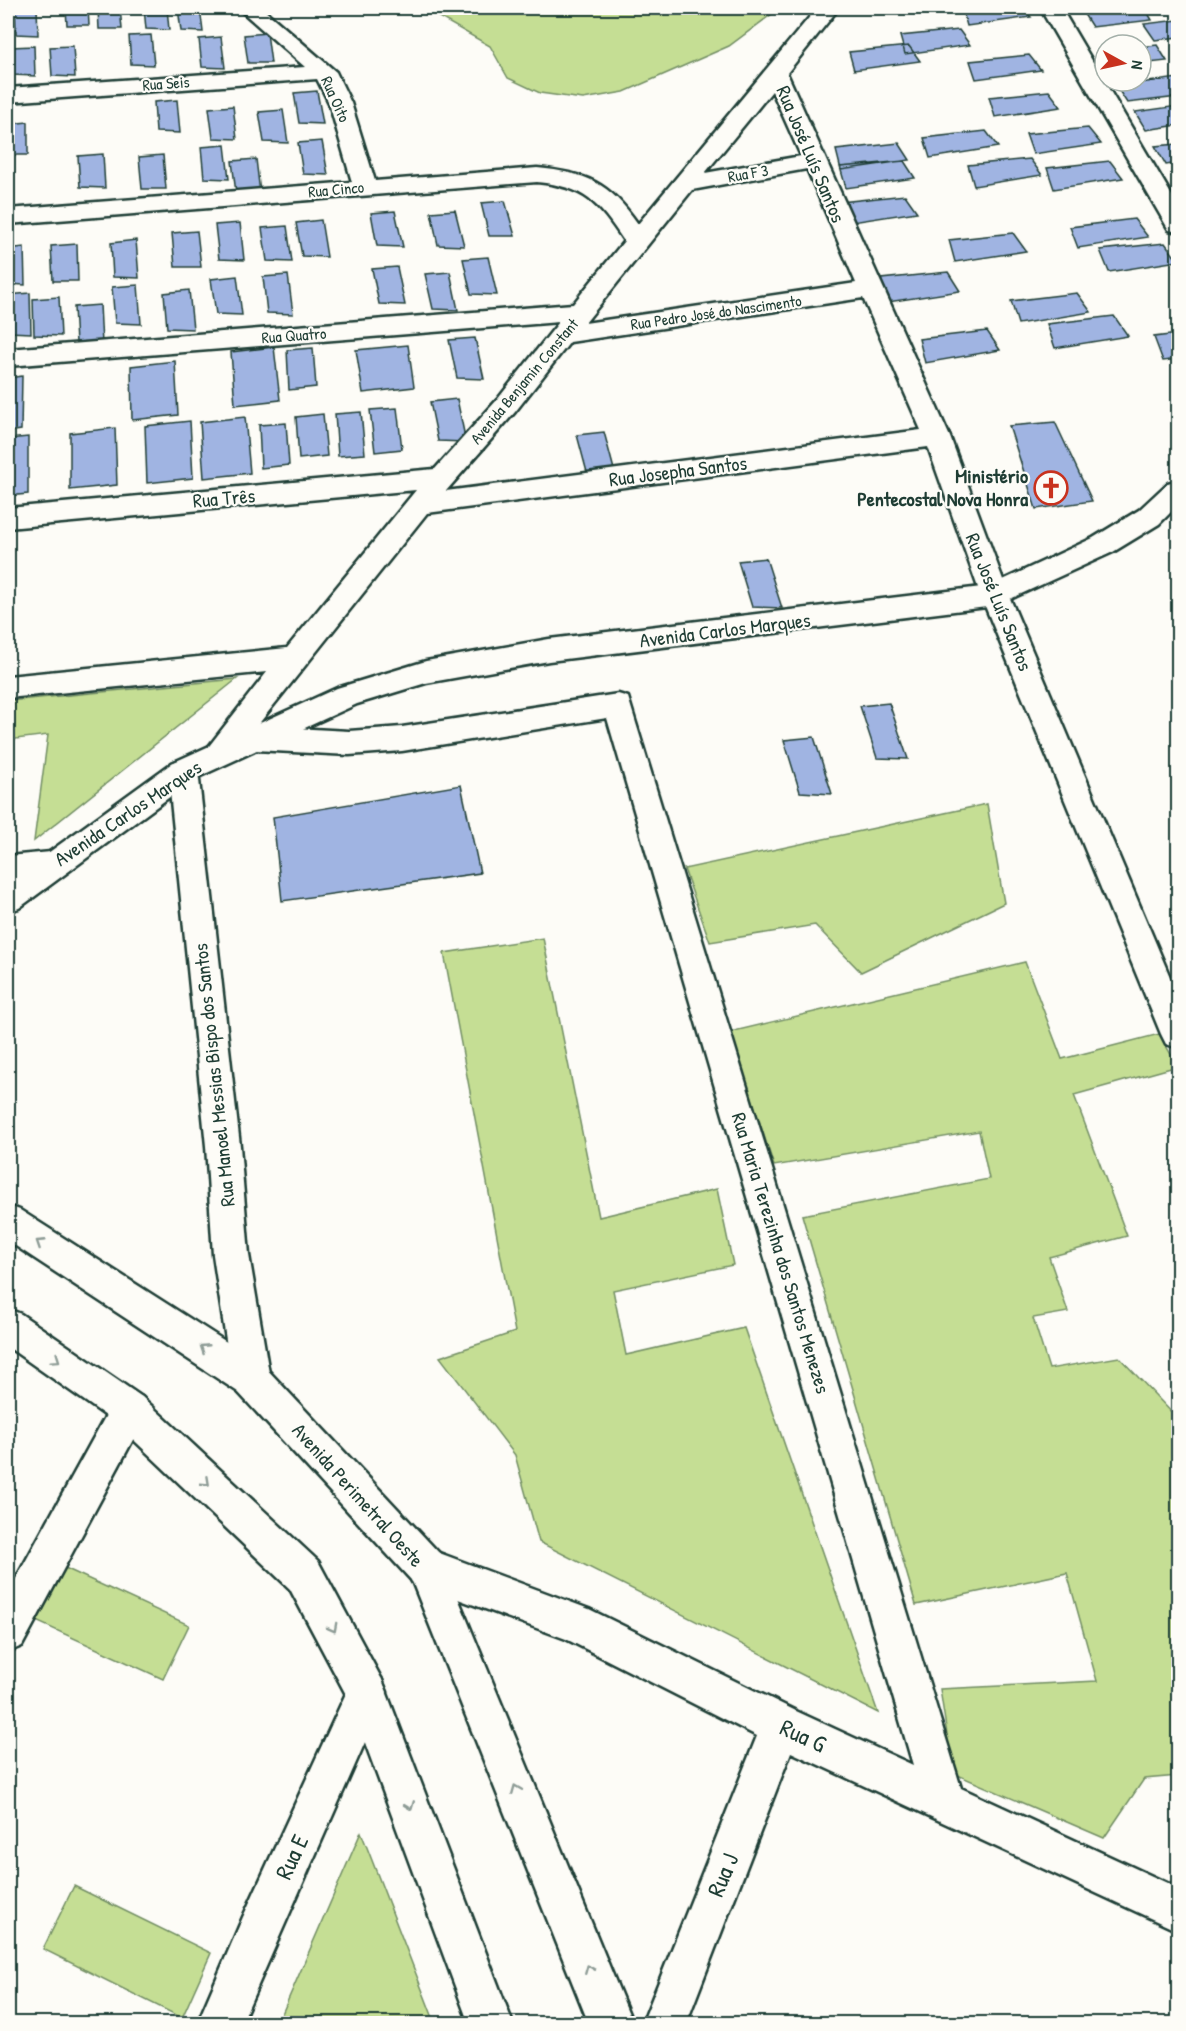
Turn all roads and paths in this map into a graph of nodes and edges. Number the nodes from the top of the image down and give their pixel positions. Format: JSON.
{"nodes":[{"id":1,"x":249,"y":8,"type":"edge"},
{"id":2,"x":828,"y":8,"type":"edge"},
{"id":3,"x":1050,"y":8,"type":"edge"},
{"id":4,"x":325,"y":72,"type":"junction"},
{"id":5,"x":776,"y":72,"type":"junction"},
{"id":6,"x":8,"y":95,"type":"edge"},
{"id":7,"x":814,"y":161,"type":"junction"},
{"id":8,"x":683,"y":184,"type":"junction"},
{"id":9,"x":365,"y":187,"type":"junction"},
{"id":10,"x":8,"y":217,"type":"edge"},
{"id":11,"x":1179,"y":225,"type":"edge"},
{"id":12,"x":637,"y":241,"type":"junction"},
{"id":13,"x":869,"y":290,"type":"junction"},
{"id":14,"x":581,"y":312,"type":"junction"},
{"id":15,"x":563,"y":335,"type":"junction"},
{"id":16,"x":8,"y":357,"type":"edge"},
{"id":17,"x":937,"y":437,"type":"junction"},
{"id":18,"x":441,"y":478,"type":"junction"},
{"id":19,"x":1179,"y":490,"type":"edge"},
{"id":20,"x":419,"y":504,"type":"junction"},
{"id":21,"x":8,"y":518,"type":"edge"},
{"id":22,"x":995,"y":596,"type":"junction"},
{"id":23,"x":294,"y":658,"type":"junction"},
{"id":24,"x":8,"y":687,"type":"edge"},
{"id":25,"x":618,"y":705,"type":"joint"},
{"id":26,"x":255,"y":738,"type":"junction"},
{"id":27,"x":218,"y":753,"type":"junction"},
{"id":28,"x":183,"y":771,"type":"junction"},
{"id":29,"x":51,"y":865,"type":"junction"},
{"id":30,"x":8,"y":869,"type":"edge"},
{"id":31,"x":8,"y":899,"type":"edge"},
{"id":32,"x":1179,"y":1034,"type":"edge"},
{"id":33,"x":8,"y":1222,"type":"edge"},
{"id":34,"x":8,"y":1326,"type":"edge"},
{"id":35,"x":251,"y":1379,"type":"junction"},
{"id":36,"x":129,"y":1410,"type":"junction"},
{"id":37,"x":426,"y":1568,"type":"junction"},
{"id":38,"x":8,"y":1632,"type":"edge"},
{"id":39,"x":367,"y":1692,"type":"junction"},
{"id":40,"x":781,"y":1726,"type":"junction"},
{"id":41,"x":944,"y":1801,"type":"junction"},
{"id":42,"x":1179,"y":1910,"type":"edge"},
{"id":43,"x":219,"y":2024,"type":"edge"},
{"id":44,"x":491,"y":2024,"type":"edge"},
{"id":45,"x":611,"y":2024,"type":"edge"},
{"id":46,"x":664,"y":2024,"type":"edge"}],
"edges":[{"from":1,"to":4,"type":"street","name":"Rua Oito"},
{"from":2,"to":5,"type":"street","name":"Avenida Benjamin Constant"},
{"from":3,"to":11,"type":"street"},
{"from":4,"to":6,"type":"street","name":"Rua Seis"},
{"from":4,"to":9,"type":"street","name":"Rua Oito"},
{"from":5,"to":7,"type":"street","name":"Rua José Luís Santos"},
{"from":5,"to":8,"type":"street","name":"Avenida Benjamin Constant"},
{"from":7,"to":8,"type":"street","name":"Rua F 3"},
{"from":7,"to":13,"type":"street","name":"Rua José Luís Santos"},
{"from":8,"to":12,"type":"street","name":"Avenida Benjamin Constant"},
{"from":9,"to":10,"type":"street","name":"Rua Cinco"},
{"from":9,"to":12,"type":"street","name":"Rua Cinco"},
{"from":12,"to":14,"type":"street","name":"Avenida Benjamin Constant"},
{"from":13,"to":15,"type":"street","name":"Rua Pedro José do Nascimento"},
{"from":13,"to":17,"type":"street","name":"Rua José Luís Santos"},
{"from":14,"to":15,"type":"street","name":"Avenida Benjamin Constant"},
{"from":14,"to":16,"type":"street","name":"Rua Quatro"},
{"from":15,"to":18,"type":"street","name":"Avenida Benjamin Constant"},
{"from":17,"to":20,"type":"street","name":"Rua Josepha Santos"},
{"from":17,"to":22,"type":"street","name":"Rua José Luís Santos"},
{"from":18,"to":20,"type":"street","name":"Avenida Benjamin Constant"},
{"from":18,"to":21,"type":"street","name":"Rua Três"},
{"from":19,"to":22,"type":"street","name":"Avenida Carlos Marques"},
{"from":20,"to":23,"type":"street","name":"Avenida Benjamin Constant"},
{"from":22,"to":26,"type":"street","name":"Avenida Carlos Marques"},
{"from":22,"to":32,"type":"street","name":"Rua José Luís Santos"},
{"from":23,"to":24,"type":"street"},
{"from":23,"to":27,"type":"street","name":"Avenida Benjamin Constant"},
{"from":25,"to":26,"type":"street","name":"Avenida Carlos Marques"},
{"from":25,"to":41,"type":"street","name":"Rua Maria Terezinha dos Santos Menezes"},
{"from":26,"to":27,"type":"street","name":"Avenida Carlos Marques"},
{"from":27,"to":28,"type":"street","name":"Avenida Carlos Marques"},
{"from":28,"to":29,"type":"street","name":"Avenida Carlos Marques"},
{"from":28,"to":35,"type":"street","name":"Rua Manoel Messias Bispo dos Santos"},
{"from":29,"to":30,"type":"street"},
{"from":29,"to":31,"type":"street","name":"Avenida Carlos Marques"},
{"from":35,"to":33,"type":"street","name":"Avenida Perimetral Oeste","one_way":true},
{"from":34,"to":36,"type":"street","one_way":true},
{"from":35,"to":37,"type":"street","name":"Avenida Perimetral Oeste"},
{"from":36,"to":38,"type":"street"},
{"from":36,"to":39,"type":"street","one_way":true},
{"from":37,"to":40,"type":"street","name":"Rua G"},
{"from":45,"to":37,"type":"street","name":"Avenida Perimetral Oeste","one_way":true},
{"from":39,"to":43,"type":"street","name":"Rua E"},
{"from":39,"to":44,"type":"street","one_way":true},
{"from":40,"to":41,"type":"street","name":"Rua G"},
{"from":40,"to":46,"type":"street","name":"Rua J"},
{"from":41,"to":42,"type":"street","name":"Rua G"}]}
